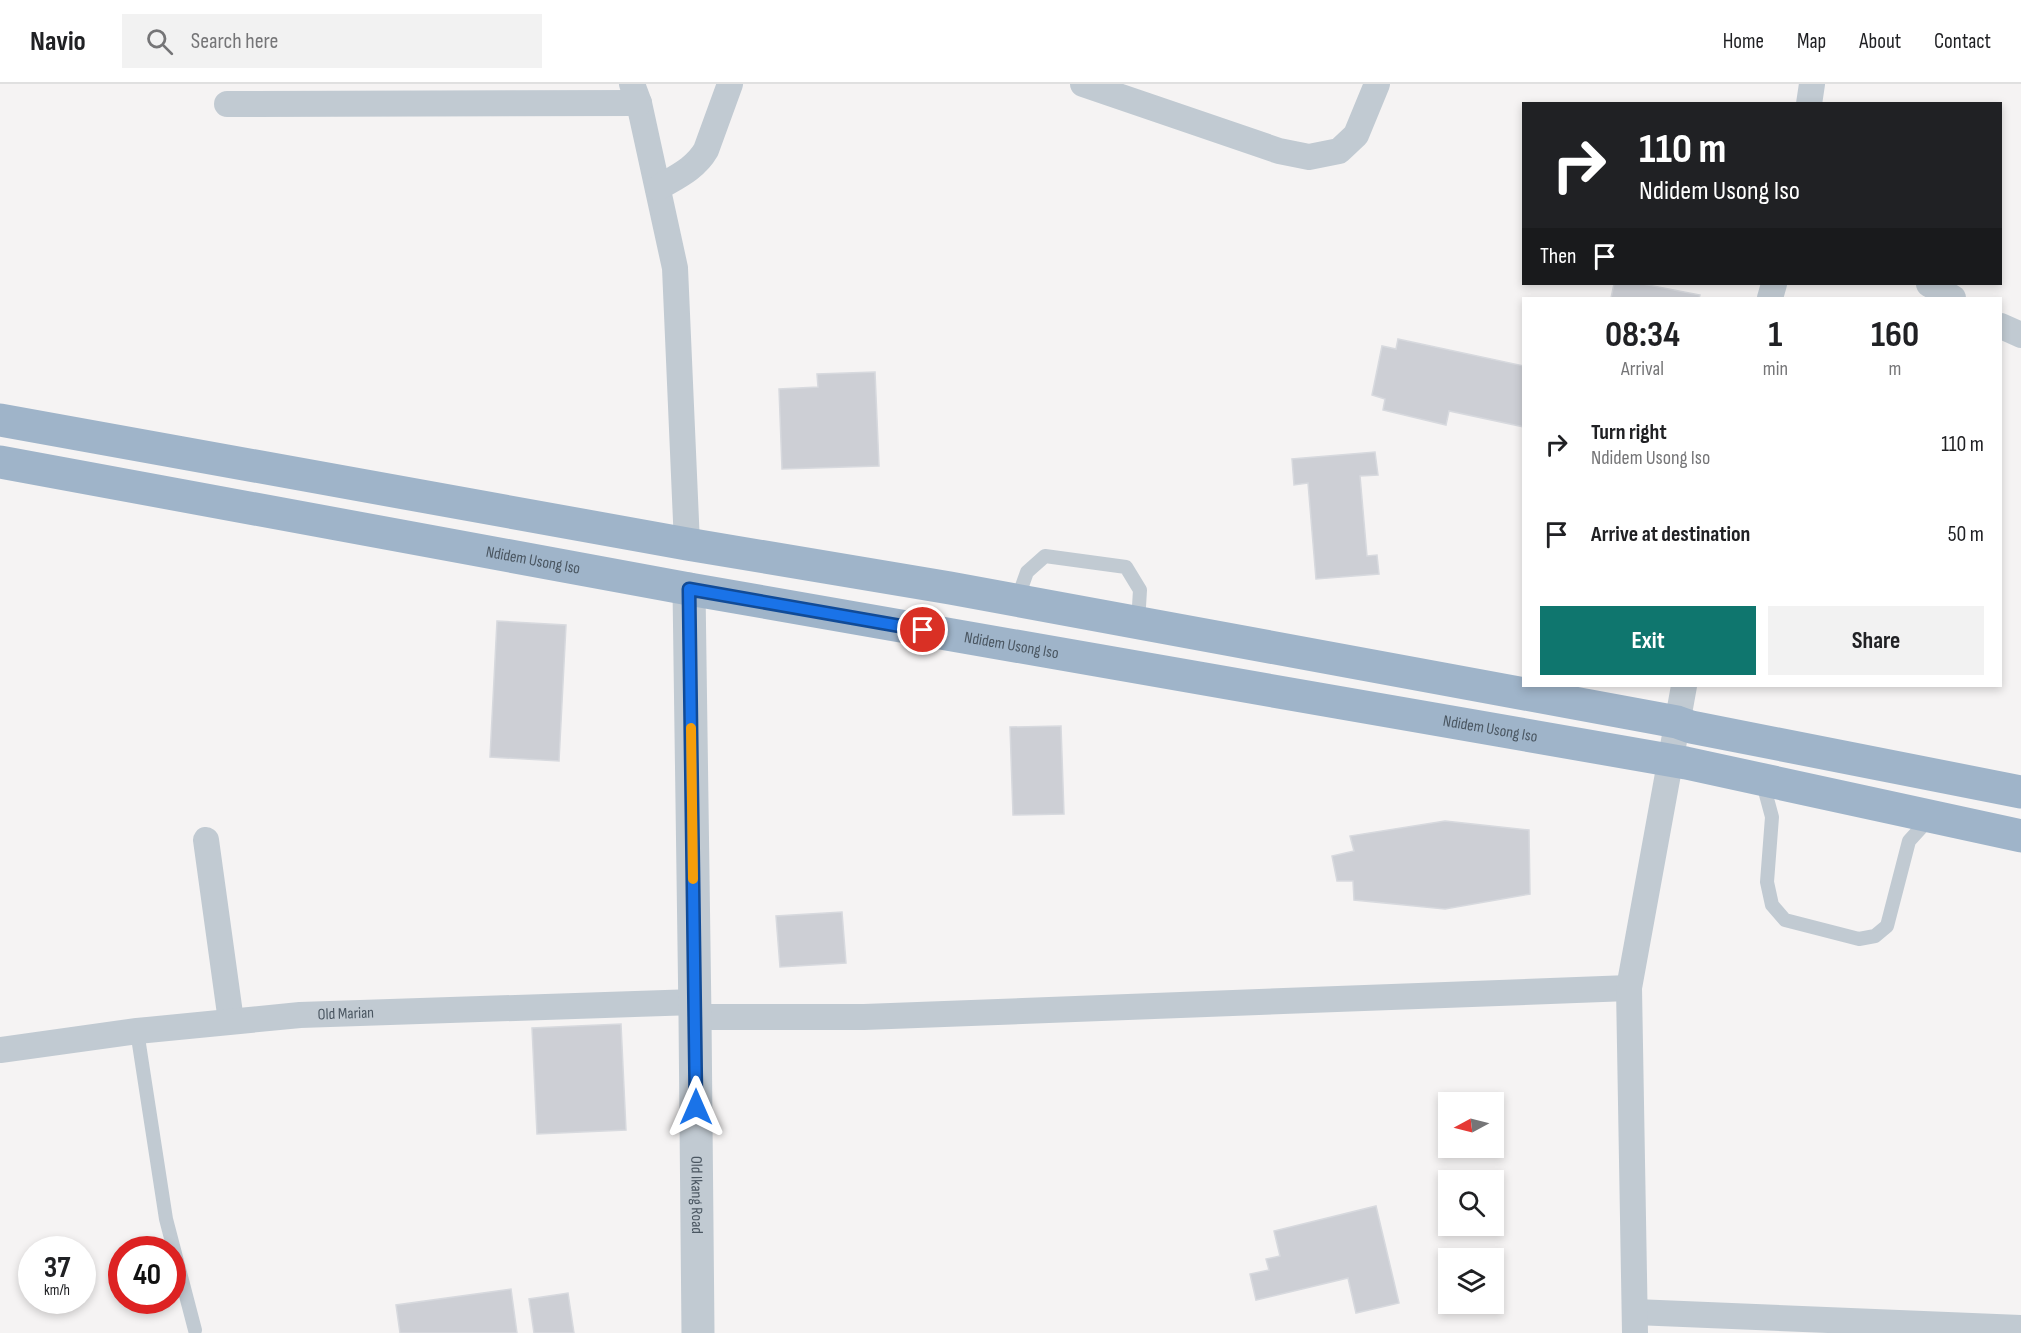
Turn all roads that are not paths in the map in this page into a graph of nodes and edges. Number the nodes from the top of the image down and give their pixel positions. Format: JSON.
{"nodes":[{"id":1,"x":730,"y":84,"type":"edge"},
{"id":2,"x":1083,"y":84,"type":"edge"},
{"id":3,"x":1377,"y":84,"type":"edge"},
{"id":4,"x":1812,"y":84,"type":"edge"},
{"id":5,"x":636,"y":94,"type":"edge"},
{"id":6,"x":1809,"y":102,"type":"edge"},
{"id":7,"x":227,"y":104,"type":"dead end"},
{"id":8,"x":658,"y":188,"type":"junction"},
{"id":9,"x":1931,"y":285,"type":"edge"},
{"id":10,"x":1951,"y":297,"type":"edge"},
{"id":11,"x":2002,"y":326,"type":"edge"},
{"id":12,"x":2021,"y":335,"type":"edge"},
{"id":13,"x":0,"y":420,"type":"edge"},
{"id":14,"x":0,"y":462,"type":"edge"},
{"id":15,"x":687,"y":544,"type":"junction"},
{"id":16,"x":689,"y":589,"type":"junction"},
{"id":17,"x":1016,"y":600,"type":"junction"},
{"id":18,"x":1138,"y":623,"type":"junction"},
{"id":19,"x":1684,"y":687,"type":"edge"},
{"id":20,"x":1677,"y":722,"type":"junction"},
{"id":21,"x":1671,"y":761,"type":"junction"},
{"id":22,"x":1762,"y":780,"type":"junction"},
{"id":23,"x":2021,"y":792,"type":"edge"},
{"id":24,"x":1931,"y":817,"type":"junction"},
{"id":25,"x":2021,"y":836,"type":"edge"},
{"id":26,"x":206,"y":840,"type":"dead end"},
{"id":27,"x":1629,"y":988,"type":"junction"},
{"id":28,"x":695,"y":1009,"type":"junction"},
{"id":29,"x":231,"y":1021,"type":"junction"},
{"id":30,"x":137,"y":1031,"type":"junction"},
{"id":31,"x":0,"y":1050,"type":"edge"},
{"id":32,"x":1635,"y":1323,"type":"edge"},
{"id":33,"x":2021,"y":1328,"type":"edge"},
{"id":34,"x":195,"y":1330,"type":"dead end"},
{"id":35,"x":698,"y":1333,"type":"edge"}],
"edges":[{"from":1,"to":8,"type":"street"},
{"from":2,"to":3,"type":"street"},
{"from":4,"to":6,"type":"street"},
{"from":5,"to":7,"type":"street"},
{"from":5,"to":8,"type":"street"},
{"from":8,"to":15,"type":"street"},
{"from":9,"to":10,"type":"street"},
{"from":11,"to":12,"type":"street"},
{"from":13,"to":15,"type":"highway"},
{"from":14,"to":16,"type":"highway","name":"Ndidem Usong Iso"},
{"from":15,"to":17,"type":"highway"},
{"from":16,"to":21,"type":"highway","name":"Ndidem Usong Iso"},
{"from":16,"to":28,"type":"street","name":"Old Ikang Road"},
{"from":17,"to":18,"type":"highway"},
{"from":17,"to":18,"type":"lane"},
{"from":18,"to":20,"type":"highway"},
{"from":19,"to":20,"type":"street"},
{"from":20,"to":21,"type":"street"},
{"from":20,"to":23,"type":"highway"},
{"from":21,"to":22,"type":"highway","name":"Ndidem Usong Iso"},
{"from":21,"to":27,"type":"street"},
{"from":22,"to":24,"type":"highway","name":"Ndidem Usong Iso"},
{"from":22,"to":24,"type":"lane"},
{"from":24,"to":25,"type":"highway","name":"Ndidem Usong Iso"},
{"from":26,"to":29,"type":"street"},
{"from":27,"to":28,"type":"street","name":"Old Marian"},
{"from":27,"to":32,"type":"street"},
{"from":28,"to":29,"type":"street","name":"Old Marian"},
{"from":28,"to":35,"type":"street","name":"Old Ikang Road"},
{"from":29,"to":30,"type":"street","name":"Old Marian"},
{"from":30,"to":31,"type":"street","name":"Old Marian"},
{"from":30,"to":34,"type":"lane"},
{"from":32,"to":33,"type":"street"}]}
